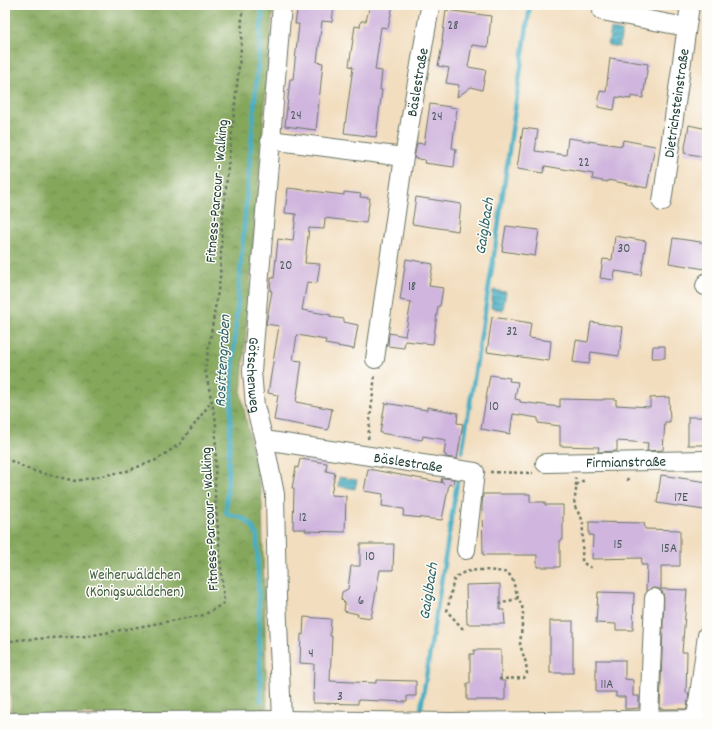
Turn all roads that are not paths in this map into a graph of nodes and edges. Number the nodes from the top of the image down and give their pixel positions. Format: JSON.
{"nodes":[{"id":1,"x":282,"y":5,"type":"edge"},
{"id":2,"x":690,"y":5,"type":"edge"},
{"id":3,"x":430,"y":7,"type":"dead end"},
{"id":4,"x":602,"y":11,"type":"dead end"},
{"id":5,"x":686,"y":27,"type":"junction"},
{"id":6,"x":270,"y":140,"type":"junction"},
{"id":7,"x":404,"y":157,"type":"junction"},
{"id":8,"x":662,"y":202,"type":"dead end"},
{"id":9,"x":375,"y":359,"type":"road end"},
{"id":10,"x":264,"y":440,"type":"junction"},
{"id":11,"x":707,"y":460,"type":"edge"},
{"id":12,"x":542,"y":468,"type":"road end"},
{"id":13,"x":466,"y":550,"type":"dead end"},
{"id":14,"x":654,"y":598,"type":"dead end"},
{"id":15,"x":707,"y":635,"type":"edge"},
{"id":16,"x":701,"y":719,"type":"edge"},
{"id":17,"x":282,"y":720,"type":"junction"},
{"id":18,"x":657,"y":721,"type":"edge"},
{"id":19,"x":5,"y":722,"type":"edge"}],
"edges":[{"from":1,"to":6,"type":"street","name":"Götschenweg"},
{"from":2,"to":5,"type":"street","name":"Dietrichsteinstraße"},
{"from":3,"to":7,"type":"street","name":"Bäslestraße"},
{"from":4,"to":5,"type":"street"},
{"from":5,"to":8,"type":"street","name":"Dietrichsteinstraße"},
{"from":6,"to":7,"type":"street"},
{"from":6,"to":10,"type":"street","name":"Götschenweg"},
{"from":7,"to":9,"type":"street","name":"Bäslestraße"},
{"from":10,"to":13,"type":"street","name":"Bäslestraße"},
{"from":10,"to":17,"type":"street","name":"Götschenweg"},
{"from":11,"to":12,"type":"street","name":"Firmianstraße"},
{"from":14,"to":18,"type":"street"},
{"from":15,"to":16,"type":"street"},
{"from":16,"to":18,"type":"street"},
{"from":17,"to":18,"type":"street"},
{"from":17,"to":19,"type":"street"}]}
